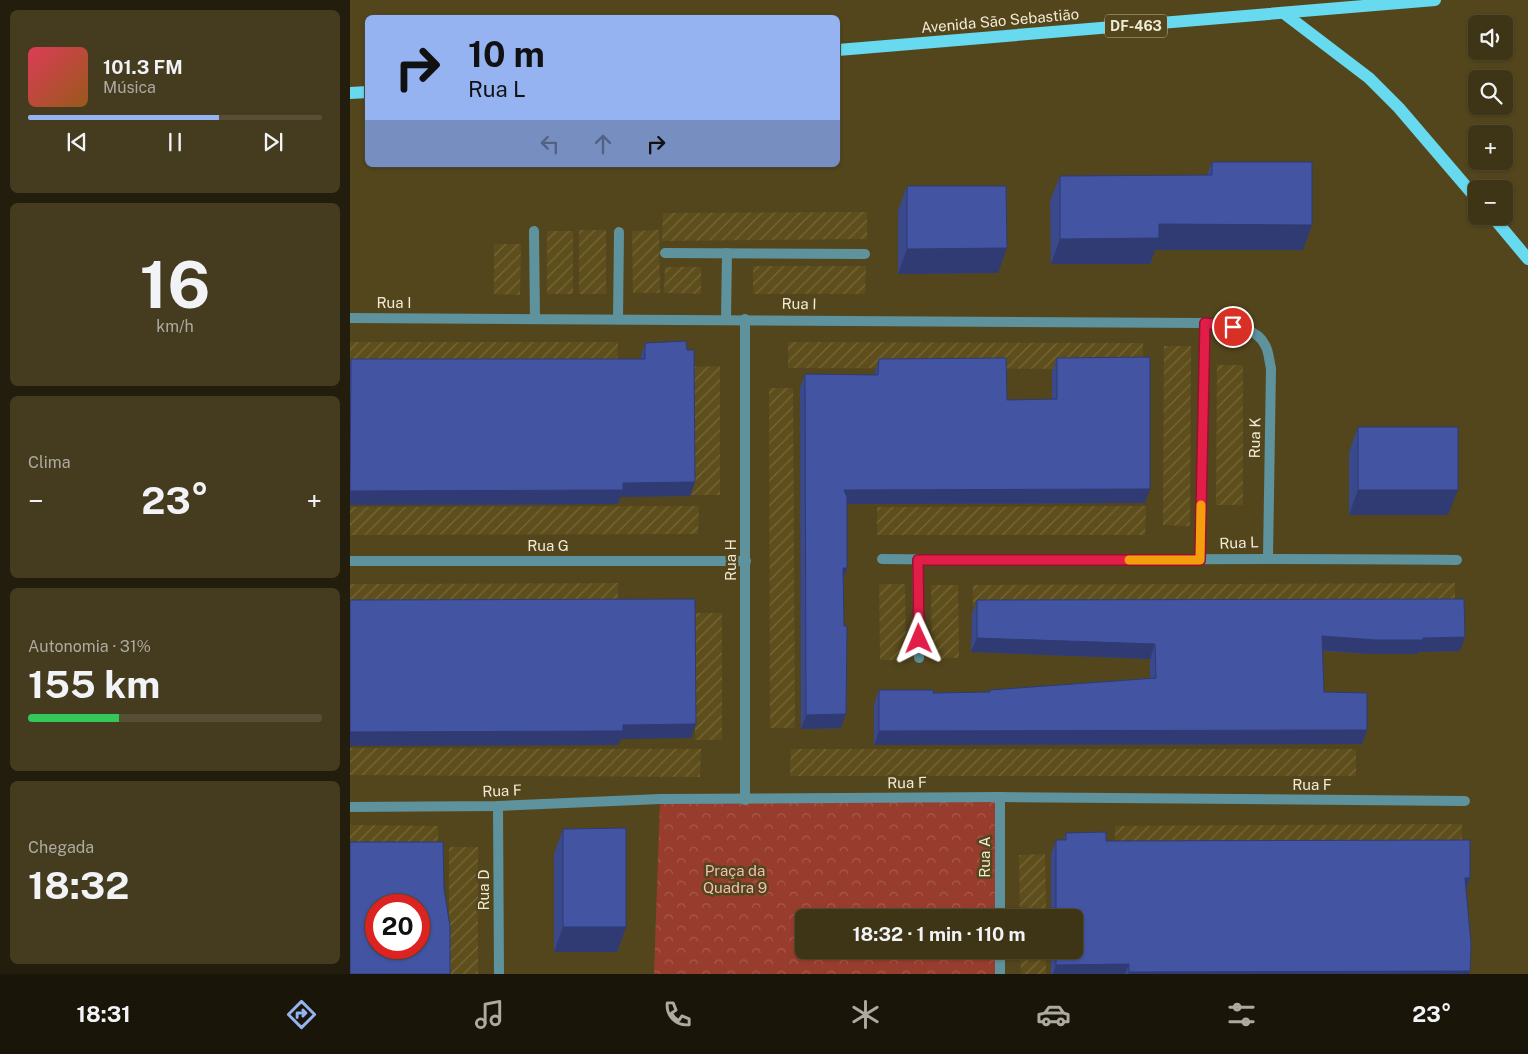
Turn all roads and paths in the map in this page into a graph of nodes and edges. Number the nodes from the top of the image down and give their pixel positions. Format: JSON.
{"nodes":[{"id":1,"x":1435,"y":0,"type":"edge"},
{"id":2,"x":1285,"y":14,"type":"junction"},
{"id":3,"x":840,"y":50,"type":"edge"},
{"id":4,"x":365,"y":92,"type":"edge"},
{"id":5,"x":350,"y":93,"type":"edge"},
{"id":6,"x":1468,"y":189,"type":"edge"},
{"id":7,"x":1500,"y":225,"type":"edge"},
{"id":8,"x":534,"y":231,"type":"dead end"},
{"id":9,"x":619,"y":232,"type":"dead end"},
{"id":10,"x":665,"y":253,"type":"dead end"},
{"id":11,"x":727,"y":253,"type":"junction"},
{"id":12,"x":865,"y":254,"type":"dead end"},
{"id":13,"x":1528,"y":258,"type":"edge"},
{"id":14,"x":350,"y":318,"type":"edge"},
{"id":15,"x":535,"y":319,"type":"junction"},
{"id":16,"x":618,"y":319,"type":"junction"},
{"id":17,"x":726,"y":319,"type":"junction"},
{"id":18,"x":744,"y":319,"type":"junction"},
{"id":19,"x":1205,"y":323,"type":"junction"},
{"id":20,"x":1247,"y":329,"type":"joint"},
{"id":21,"x":1268,"y":557,"type":"junction"},
{"id":22,"x":882,"y":559,"type":"dead end"},
{"id":23,"x":918,"y":560,"type":"junction"},
{"id":24,"x":1200,"y":560,"type":"junction"},
{"id":25,"x":1457,"y":560,"type":"dead end"},
{"id":26,"x":350,"y":561,"type":"edge"},
{"id":27,"x":746,"y":561,"type":"junction"},
{"id":28,"x":919,"y":658,"type":"dead end"},
{"id":29,"x":1000,"y":797,"type":"junction"},
{"id":30,"x":746,"y":800,"type":"junction"},
{"id":31,"x":1465,"y":801,"type":"dead end"},
{"id":32,"x":498,"y":806,"type":"junction"},
{"id":33,"x":350,"y":807,"type":"edge"},
{"id":34,"x":1000,"y":909,"type":"edge"},
{"id":35,"x":1000,"y":959,"type":"edge"},
{"id":36,"x":499,"y":974,"type":"edge"},
{"id":37,"x":1000,"y":974,"type":"edge"}],
"edges":[{"from":1,"to":2,"type":"main road","name":"Avenida São Sebastião","number":"DF-463"},
{"from":2,"to":3,"type":"main road","name":"Avenida São Sebastião","number":"DF-463"},
{"from":2,"to":6,"type":"main road"},
{"from":4,"to":5,"type":"main road"},
{"from":7,"to":13,"type":"main road"},
{"from":8,"to":15,"type":"street"},
{"from":9,"to":16,"type":"street"},
{"from":10,"to":11,"type":"street"},
{"from":11,"to":12,"type":"street"},
{"from":11,"to":17,"type":"street"},
{"from":14,"to":15,"type":"street","name":"Rua I"},
{"from":15,"to":16,"type":"street","name":"Rua I"},
{"from":16,"to":17,"type":"street","name":"Rua I"},
{"from":17,"to":18,"type":"street","name":"Rua I"},
{"from":18,"to":19,"type":"street","name":"Rua I"},
{"from":18,"to":27,"type":"street","name":"Rua H"},
{"from":19,"to":20,"type":"street","name":"Rua I"},
{"from":19,"to":24,"type":"street"},
{"from":20,"to":21,"type":"street","name":"Rua K"},
{"from":21,"to":24,"type":"street","name":"Rua L"},
{"from":21,"to":25,"type":"street","name":"Rua L"},
{"from":22,"to":23,"type":"street","name":"Rua L"},
{"from":23,"to":24,"type":"street","name":"Rua L"},
{"from":23,"to":28,"type":"street"},
{"from":26,"to":27,"type":"street","name":"Rua G"},
{"from":27,"to":30,"type":"street","name":"Rua H"},
{"from":29,"to":30,"type":"street","name":"Rua F"},
{"from":29,"to":31,"type":"street","name":"Rua F"},
{"from":29,"to":34,"type":"street","name":"Rua A"},
{"from":30,"to":32,"type":"street","name":"Rua F"},
{"from":32,"to":33,"type":"street","name":"Rua F"},
{"from":32,"to":36,"type":"street","name":"Rua D"},
{"from":35,"to":37,"type":"street"}]}
